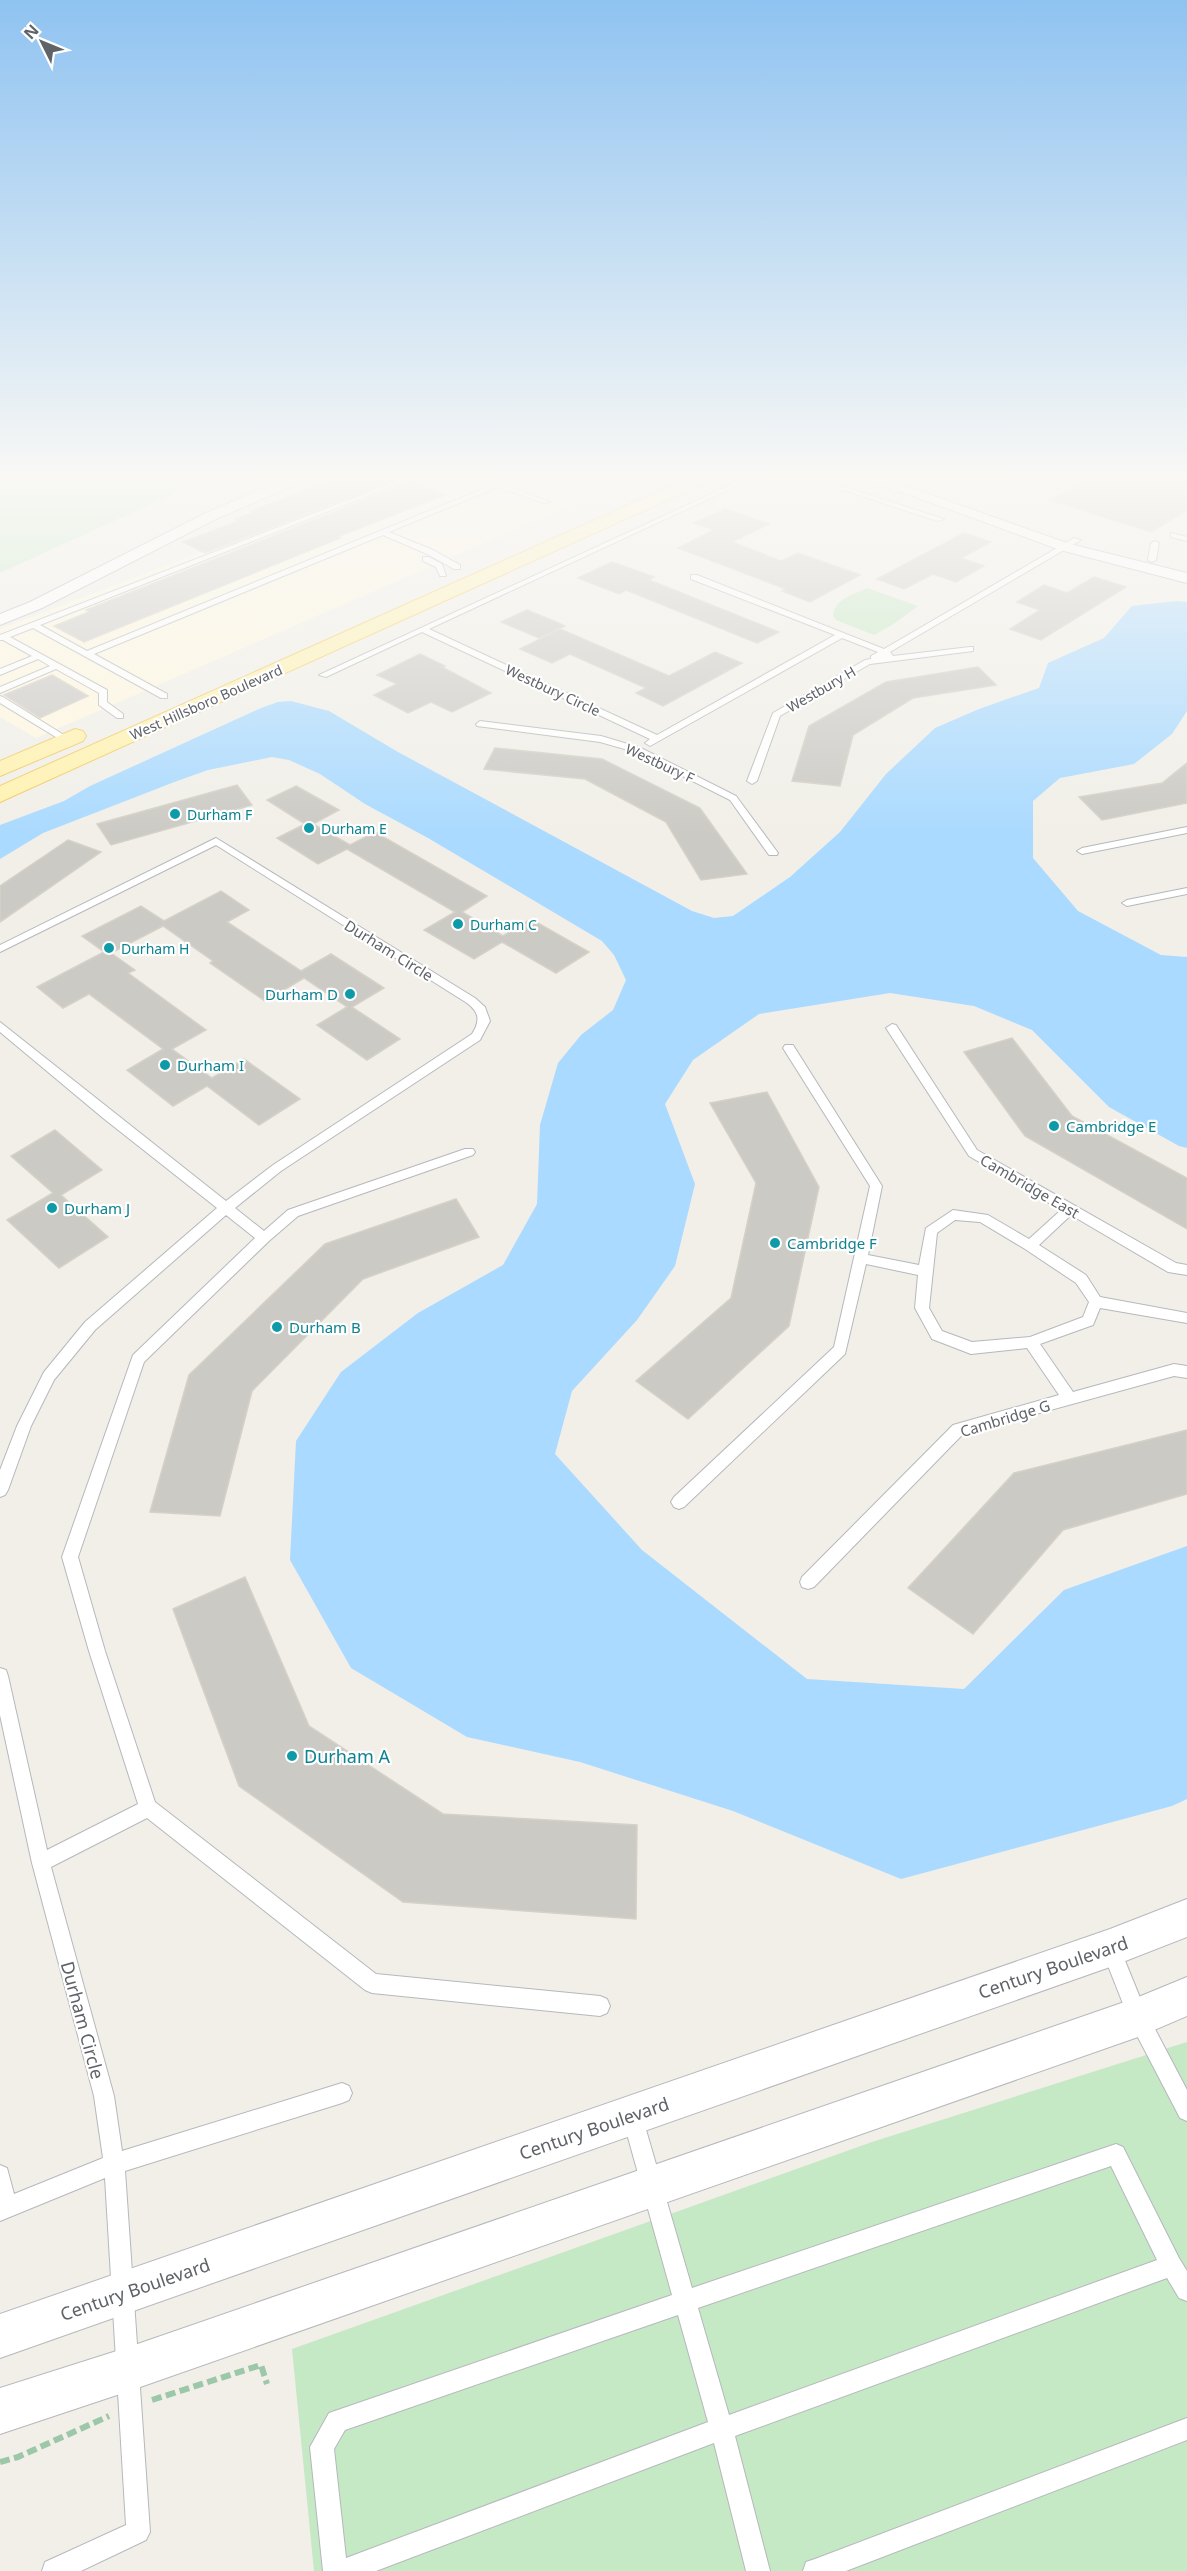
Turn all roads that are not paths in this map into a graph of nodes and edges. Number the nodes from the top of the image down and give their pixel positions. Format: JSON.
{"nodes":[{"id":1,"x":54,"y":596,"type":"edge"},
{"id":2,"x":108,"y":596,"type":"edge"},
{"id":3,"x":227,"y":596,"type":"edge"},
{"id":4,"x":408,"y":596,"type":"edge"},
{"id":5,"x":494,"y":596,"type":"edge"},
{"id":6,"x":742,"y":596,"type":"edge"},
{"id":7,"x":985,"y":596,"type":"edge"},
{"id":8,"x":0,"y":620,"type":"edge"},
{"id":9,"x":34,"y":625,"type":"junction"},
{"id":10,"x":422,"y":629,"type":"junction"},
{"id":11,"x":842,"y":635,"type":"junction"},
{"id":12,"x":2,"y":638,"type":"edge"},
{"id":13,"x":14,"y":642,"type":"junction"},
{"id":14,"x":0,"y":647,"type":"edge"},
{"id":15,"x":970,"y":649,"type":"dead end"},
{"id":16,"x":87,"y":654,"type":"junction"},
{"id":17,"x":888,"y":655,"type":"junction"},
{"id":18,"x":39,"y":656,"type":"junction"},
{"id":19,"x":57,"y":666,"type":"junction"},
{"id":20,"x":0,"y":672,"type":"edge"},
{"id":21,"x":323,"y":675,"type":"dead end"},
{"id":22,"x":185,"y":687,"type":"dead end"},
{"id":23,"x":0,"y":690,"type":"edge"},
{"id":24,"x":164,"y":696,"type":"junction"},
{"id":25,"x":0,"y":699,"type":"edge"},
{"id":26,"x":120,"y":716,"type":"junction"},
{"id":27,"x":480,"y":724,"type":"dead end"},
{"id":28,"x":657,"y":739,"type":"junction"},
{"id":29,"x":67,"y":740,"type":"junction"},
{"id":30,"x":638,"y":750,"type":"junction"},
{"id":31,"x":0,"y":769,"type":"edge"},
{"id":32,"x":752,"y":781,"type":"dead end"},
{"id":33,"x":0,"y":795,"type":"edge"},
{"id":34,"x":1187,"y":830,"type":"edge"},
{"id":35,"x":1082,"y":851,"type":"dead end"},
{"id":36,"x":773,"y":853,"type":"dead end"},
{"id":37,"x":1187,"y":891,"type":"edge"},
{"id":38,"x":1127,"y":903,"type":"dead end"},
{"id":39,"x":0,"y":949,"type":"edge"},
{"id":40,"x":0,"y":1026,"type":"edge"},
{"id":41,"x":892,"y":1028,"type":"dead end"},
{"id":42,"x":789,"y":1048,"type":"dead end"},
{"id":43,"x":468,"y":1152,"type":"dead end"},
{"id":44,"x":226,"y":1208,"type":"junction"},
{"id":45,"x":1070,"y":1209,"type":"junction"},
{"id":46,"x":264,"y":1238,"type":"junction"},
{"id":47,"x":1030,"y":1246,"type":"junction"},
{"id":48,"x":861,"y":1258,"type":"junction"},
{"id":49,"x":1187,"y":1270,"type":"edge"},
{"id":50,"x":925,"y":1271,"type":"junction"},
{"id":51,"x":1096,"y":1302,"type":"junction"},
{"id":52,"x":1187,"y":1318,"type":"edge"},
{"id":53,"x":1031,"y":1342,"type":"junction"},
{"id":54,"x":1187,"y":1372,"type":"edge"},
{"id":55,"x":1069,"y":1398,"type":"junction"},
{"id":56,"x":5,"y":1462,"type":"edge"},
{"id":57,"x":0,"y":1490,"type":"edge"},
{"id":58,"x":679,"y":1502,"type":"dead end"},
{"id":59,"x":808,"y":1582,"type":"dead end"},
{"id":60,"x":0,"y":1676,"type":"edge"},
{"id":61,"x":148,"y":1808,"type":"junction"},
{"id":62,"x":41,"y":1863,"type":"junction"},
{"id":63,"x":1187,"y":1918,"type":"edge"},
{"id":64,"x":1110,"y":1948,"type":"junction"},
{"id":65,"x":1187,"y":1996,"type":"edge"},
{"id":66,"x":600,"y":2006,"type":"dead end"},
{"id":67,"x":1138,"y":2017,"type":"junction"},
{"id":68,"x":342,"y":2093,"type":"dead end"},
{"id":69,"x":1187,"y":2111,"type":"edge"},
{"id":70,"x":632,"y":2114,"type":"junction"},
{"id":71,"x":114,"y":2164,"type":"junction"},
{"id":72,"x":0,"y":2175,"type":"edge"},
{"id":73,"x":652,"y":2186,"type":"junction"},
{"id":74,"x":3,"y":2209,"type":"edge"},
{"id":75,"x":1171,"y":2266,"type":"junction"},
{"id":76,"x":1187,"y":2290,"type":"edge"},
{"id":77,"x":121,"y":2295,"type":"junction"},
{"id":78,"x":685,"y":2302,"type":"junction"},
{"id":79,"x":0,"y":2336,"type":"edge"},
{"id":80,"x":127,"y":2389,"type":"junction"},
{"id":81,"x":0,"y":2411,"type":"edge"},
{"id":82,"x":1187,"y":2429,"type":"edge"},
{"id":83,"x":722,"y":2430,"type":"junction"},
{"id":84,"x":54,"y":2571,"type":"edge"},
{"id":85,"x":335,"y":2571,"type":"edge"},
{"id":86,"x":344,"y":2571,"type":"edge"},
{"id":87,"x":758,"y":2571,"type":"edge"},
{"id":88,"x":815,"y":2571,"type":"edge"}],
"edges":[{"from":1,"to":8,"type":"street"},
{"from":2,"to":9,"type":"lane"},
{"from":3,"to":16,"type":"lane"},
{"from":4,"to":33,"type":"main road","name":"West Hillsboro Boulevard"},
{"from":5,"to":10,"type":"lane"},
{"from":6,"to":11,"type":"lane"},
{"from":7,"to":17,"type":"lane"},
{"from":9,"to":12,"type":"lane"},
{"from":9,"to":16,"type":"lane"},
{"from":10,"to":21,"type":"lane"},
{"from":10,"to":28,"type":"lane","name":"Westbury Circle"},
{"from":11,"to":17,"type":"lane"},
{"from":11,"to":28,"type":"lane"},
{"from":12,"to":13,"type":"lane"},
{"from":13,"to":14,"type":"lane"},
{"from":13,"to":18,"type":"lane"},
{"from":15,"to":17,"type":"lane","name":"Westbury H"},
{"from":16,"to":24,"type":"lane"},
{"from":17,"to":32,"type":"lane","name":"Westbury H"},
{"from":18,"to":19,"type":"lane"},
{"from":18,"to":20,"type":"lane"},
{"from":19,"to":23,"type":"lane"},
{"from":19,"to":26,"type":"lane"},
{"from":22,"to":24,"type":"main road","name":"West Hillsboro Boulevard"},
{"from":24,"to":26,"type":"main road","name":"West Hillsboro Boulevard"},
{"from":25,"to":29,"type":"lane"},
{"from":26,"to":29,"type":"main road","name":"West Hillsboro Boulevard"},
{"from":27,"to":30,"type":"lane","name":"Westbury F"},
{"from":28,"to":30,"type":"lane"},
{"from":29,"to":31,"type":"main road","name":"West Hillsboro Boulevard"},
{"from":30,"to":36,"type":"lane","name":"Westbury F"},
{"from":34,"to":35,"type":"lane"},
{"from":37,"to":38,"type":"lane"},
{"from":39,"to":44,"type":"lane","name":"Durham Circle"},
{"from":40,"to":44,"type":"lane"},
{"from":41,"to":45,"type":"lane","name":"Cambridge East"},
{"from":42,"to":48,"type":"lane"},
{"from":43,"to":46,"type":"lane"},
{"from":44,"to":46,"type":"lane"},
{"from":44,"to":56,"type":"lane","name":"Durham Circle"},
{"from":45,"to":47,"type":"lane"},
{"from":45,"to":49,"type":"lane","name":"Cambridge East"},
{"from":46,"to":61,"type":"lane"},
{"from":47,"to":50,"type":"lane"},
{"from":47,"to":51,"type":"lane"},
{"from":48,"to":50,"type":"lane"},
{"from":48,"to":58,"type":"lane"},
{"from":50,"to":53,"type":"lane"},
{"from":51,"to":52,"type":"lane"},
{"from":51,"to":53,"type":"lane"},
{"from":53,"to":55,"type":"lane"},
{"from":54,"to":55,"type":"lane","name":"Cambridge G"},
{"from":55,"to":59,"type":"lane","name":"Cambridge G"},
{"from":56,"to":57,"type":"lane","name":"Durham Circle"},
{"from":60,"to":62,"type":"lane","name":"Durham Circle"},
{"from":61,"to":62,"type":"lane"},
{"from":61,"to":66,"type":"lane"},
{"from":62,"to":71,"type":"lane","name":"Durham Circle"},
{"from":63,"to":64,"type":"street","name":"Century Boulevard"},
{"from":64,"to":67,"type":"lane"},
{"from":64,"to":70,"type":"street","name":"Century Boulevard"},
{"from":65,"to":67,"type":"street"},
{"from":67,"to":69,"type":"lane"},
{"from":67,"to":73,"type":"street"},
{"from":68,"to":71,"type":"lane"},
{"from":70,"to":73,"type":"lane"},
{"from":70,"to":77,"type":"street","name":"Century Boulevard"},
{"from":71,"to":74,"type":"lane"},
{"from":71,"to":77,"type":"lane","name":"Durham Circle"},
{"from":72,"to":74,"type":"lane"},
{"from":73,"to":78,"type":"lane"},
{"from":73,"to":80,"type":"street"},
{"from":75,"to":76,"type":"lane"},
{"from":75,"to":78,"type":"lane"},
{"from":75,"to":83,"type":"lane"},
{"from":77,"to":79,"type":"street","name":"Century Boulevard"},
{"from":77,"to":80,"type":"lane","name":"Durham Circle"},
{"from":78,"to":83,"type":"lane"},
{"from":78,"to":85,"type":"lane"},
{"from":80,"to":81,"type":"street"},
{"from":80,"to":84,"type":"lane","name":"Durham Circle"},
{"from":82,"to":88,"type":"lane"},
{"from":83,"to":86,"type":"lane"},
{"from":83,"to":87,"type":"lane"}]}
